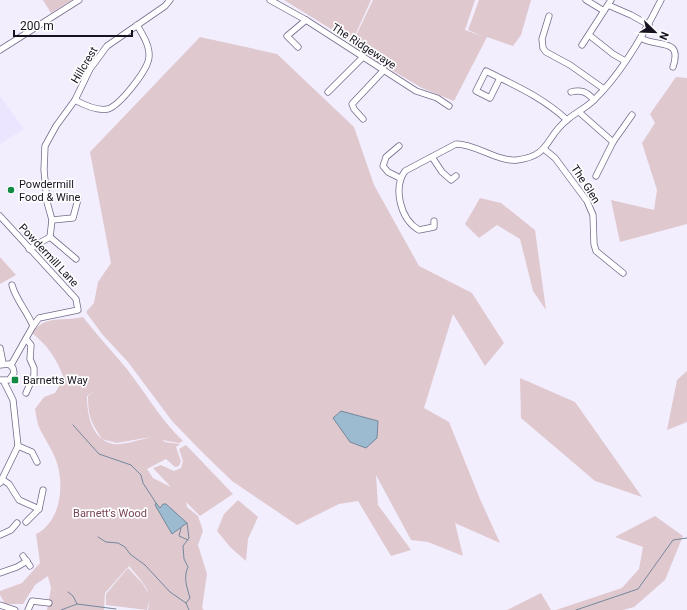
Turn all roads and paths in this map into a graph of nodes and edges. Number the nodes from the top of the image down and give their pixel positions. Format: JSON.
{"nodes":[{"id":1,"x":79,"y":0,"type":"edge"},
{"id":2,"x":170,"y":0,"type":"edge"},
{"id":3,"x":270,"y":0,"type":"edge"},
{"id":4,"x":586,"y":0,"type":"edge"},
{"id":5,"x":661,"y":0,"type":"edge"},
{"id":6,"x":610,"y":3,"type":"edge"},
{"id":7,"x":604,"y":11,"type":"junction"},
{"id":8,"x":549,"y":16,"type":"dead end"},
{"id":9,"x":306,"y":20,"type":"junction"},
{"id":10,"x":137,"y":25,"type":"junction"},
{"id":11,"x":649,"y":25,"type":"junction"},
{"id":12,"x":589,"y":35,"type":"junction"},
{"id":13,"x":640,"y":38,"type":"junction"},
{"id":14,"x":582,"y":45,"type":"dead end"},
{"id":15,"x":298,"y":47,"type":"dead end"},
{"id":16,"x":0,"y":50,"type":"edge"},
{"id":17,"x":363,"y":57,"type":"junction"},
{"id":18,"x":625,"y":61,"type":"junction"},
{"id":19,"x":674,"y":67,"type":"dead end"},
{"id":20,"x":384,"y":70,"type":"junction"},
{"id":21,"x":500,"y":78,"type":"junction"},
{"id":22,"x":604,"y":89,"type":"junction"},
{"id":23,"x":328,"y":92,"type":"dead end"},
{"id":24,"x":571,"y":92,"type":"dead end"},
{"id":25,"x":75,"y":100,"type":"junction"},
{"id":26,"x":594,"y":100,"type":"junction"},
{"id":27,"x":450,"y":106,"type":"dead end"},
{"id":28,"x":579,"y":112,"type":"junction"},
{"id":29,"x":632,"y":115,"type":"dead end"},
{"id":30,"x":363,"y":119,"type":"dead end"},
{"id":31,"x":567,"y":120,"type":"junction"},
{"id":32,"x":614,"y":142,"type":"junction"},
{"id":33,"x":391,"y":144,"type":"dead end"},
{"id":34,"x":544,"y":149,"type":"junction"},
{"id":35,"x":432,"y":157,"type":"junction"},
{"id":36,"x":456,"y":176,"type":"dead end"},
{"id":37,"x":596,"y":176,"type":"dead end"},
{"id":38,"x":400,"y":178,"type":"junction"},
{"id":39,"x":78,"y":199,"type":"dead end"},
{"id":40,"x":0,"y":216,"type":"edge"},
{"id":41,"x":52,"y":220,"type":"junction"},
{"id":42,"x":434,"y":221,"type":"dead end"},
{"id":43,"x":50,"y":237,"type":"junction"},
{"id":44,"x":29,"y":249,"type":"junction"},
{"id":45,"x":76,"y":259,"type":"dead end"},
{"id":46,"x":623,"y":273,"type":"dead end"},
{"id":47,"x":12,"y":285,"type":"dead end"},
{"id":48,"x":18,"y":300,"type":"junction"},
{"id":49,"x":13,"y":304,"type":"dead end"},
{"id":50,"x":33,"y":326,"type":"junction"},
{"id":51,"x":26,"y":340,"type":"junction"},
{"id":52,"x":0,"y":348,"type":"edge"},
{"id":53,"x":1,"y":364,"type":"edge"},
{"id":54,"x":11,"y":366,"type":"junction"},
{"id":55,"x":2,"y":381,"type":"edge"},
{"id":56,"x":26,"y":393,"type":"dead end"},
{"id":57,"x":18,"y":446,"type":"junction"},
{"id":58,"x":37,"y":462,"type":"dead end"},
{"id":59,"x":1,"y":481,"type":"edge"},
{"id":60,"x":43,"y":490,"type":"dead end"},
{"id":61,"x":39,"y":509,"type":"junction"},
{"id":62,"x":26,"y":522,"type":"dead end"},
{"id":63,"x":17,"y":523,"type":"dead end"},
{"id":64,"x":0,"y":535,"type":"edge"},
{"id":65,"x":27,"y":561,"type":"dead end"},
{"id":66,"x":0,"y":573,"type":"edge"},
{"id":67,"x":49,"y":603,"type":"dead end"},
{"id":68,"x":0,"y":605,"type":"edge"},
{"id":69,"x":15,"y":610,"type":"edge"},
{"id":70,"x":28,"y":610,"type":"edge"}],
"edges":[{"from":1,"to":16,"type":"street"},
{"from":2,"to":10,"type":"street","name":"Hillcrest"},
{"from":3,"to":9,"type":"street","name":"The Ridgewaye"},
{"from":4,"to":7,"type":"street"},
{"from":5,"to":11,"type":"street"},
{"from":6,"to":7,"type":"street"},
{"from":6,"to":11,"type":"street"},
{"from":7,"to":12,"type":"street"},
{"from":8,"to":22,"type":"street"},
{"from":9,"to":15,"type":"street"},
{"from":9,"to":17,"type":"street","name":"The Ridgewaye"},
{"from":10,"to":25,"type":"street","name":"Hillcrest"},
{"from":10,"to":25,"type":"street"},
{"from":11,"to":13,"type":"street"},
{"from":12,"to":14,"type":"street"},
{"from":12,"to":18,"type":"street"},
{"from":13,"to":18,"type":"street"},
{"from":13,"to":19,"type":"street"},
{"from":17,"to":20,"type":"street","name":"The Ridgewaye"},
{"from":17,"to":23,"type":"street"},
{"from":18,"to":22,"type":"street"},
{"from":20,"to":27,"type":"street","name":"The Ridgewaye"},
{"from":20,"to":30,"type":"street"},
{"from":21,"to":21,"type":"street"},
{"from":21,"to":31,"type":"street"},
{"from":22,"to":26,"type":"street"},
{"from":24,"to":26,"type":"street"},
{"from":25,"to":41,"type":"street","name":"Hillcrest"},
{"from":26,"to":28,"type":"street"},
{"from":28,"to":31,"type":"street"},
{"from":28,"to":32,"type":"street"},
{"from":29,"to":32,"type":"street"},
{"from":31,"to":34,"type":"street"},
{"from":32,"to":37,"type":"street"},
{"from":33,"to":38,"type":"street"},
{"from":34,"to":35,"type":"street"},
{"from":34,"to":46,"type":"street","name":"The Glen"},
{"from":35,"to":36,"type":"street"},
{"from":35,"to":38,"type":"street"},
{"from":38,"to":42,"type":"street"},
{"from":39,"to":41,"type":"street"},
{"from":40,"to":44,"type":"street","name":"Powdermill Lane"},
{"from":41,"to":43,"type":"street"},
{"from":43,"to":44,"type":"street"},
{"from":43,"to":45,"type":"street"},
{"from":44,"to":50,"type":"street","name":"Powdermill Lane"},
{"from":47,"to":48,"type":"street"},
{"from":48,"to":49,"type":"street"},
{"from":48,"to":50,"type":"street"},
{"from":50,"to":51,"type":"street"},
{"from":51,"to":54,"type":"street"},
{"from":51,"to":56,"type":"street"},
{"from":52,"to":53,"type":"street"},
{"from":53,"to":54,"type":"street"},
{"from":54,"to":55,"type":"street"},
{"from":55,"to":57,"type":"street"},
{"from":57,"to":58,"type":"street"},
{"from":57,"to":59,"type":"street"},
{"from":59,"to":61,"type":"street"},
{"from":60,"to":61,"type":"street"},
{"from":61,"to":62,"type":"street"},
{"from":63,"to":64,"type":"street"},
{"from":65,"to":66,"type":"street"},
{"from":67,"to":70,"type":"street"},
{"from":68,"to":69,"type":"street"}]}
